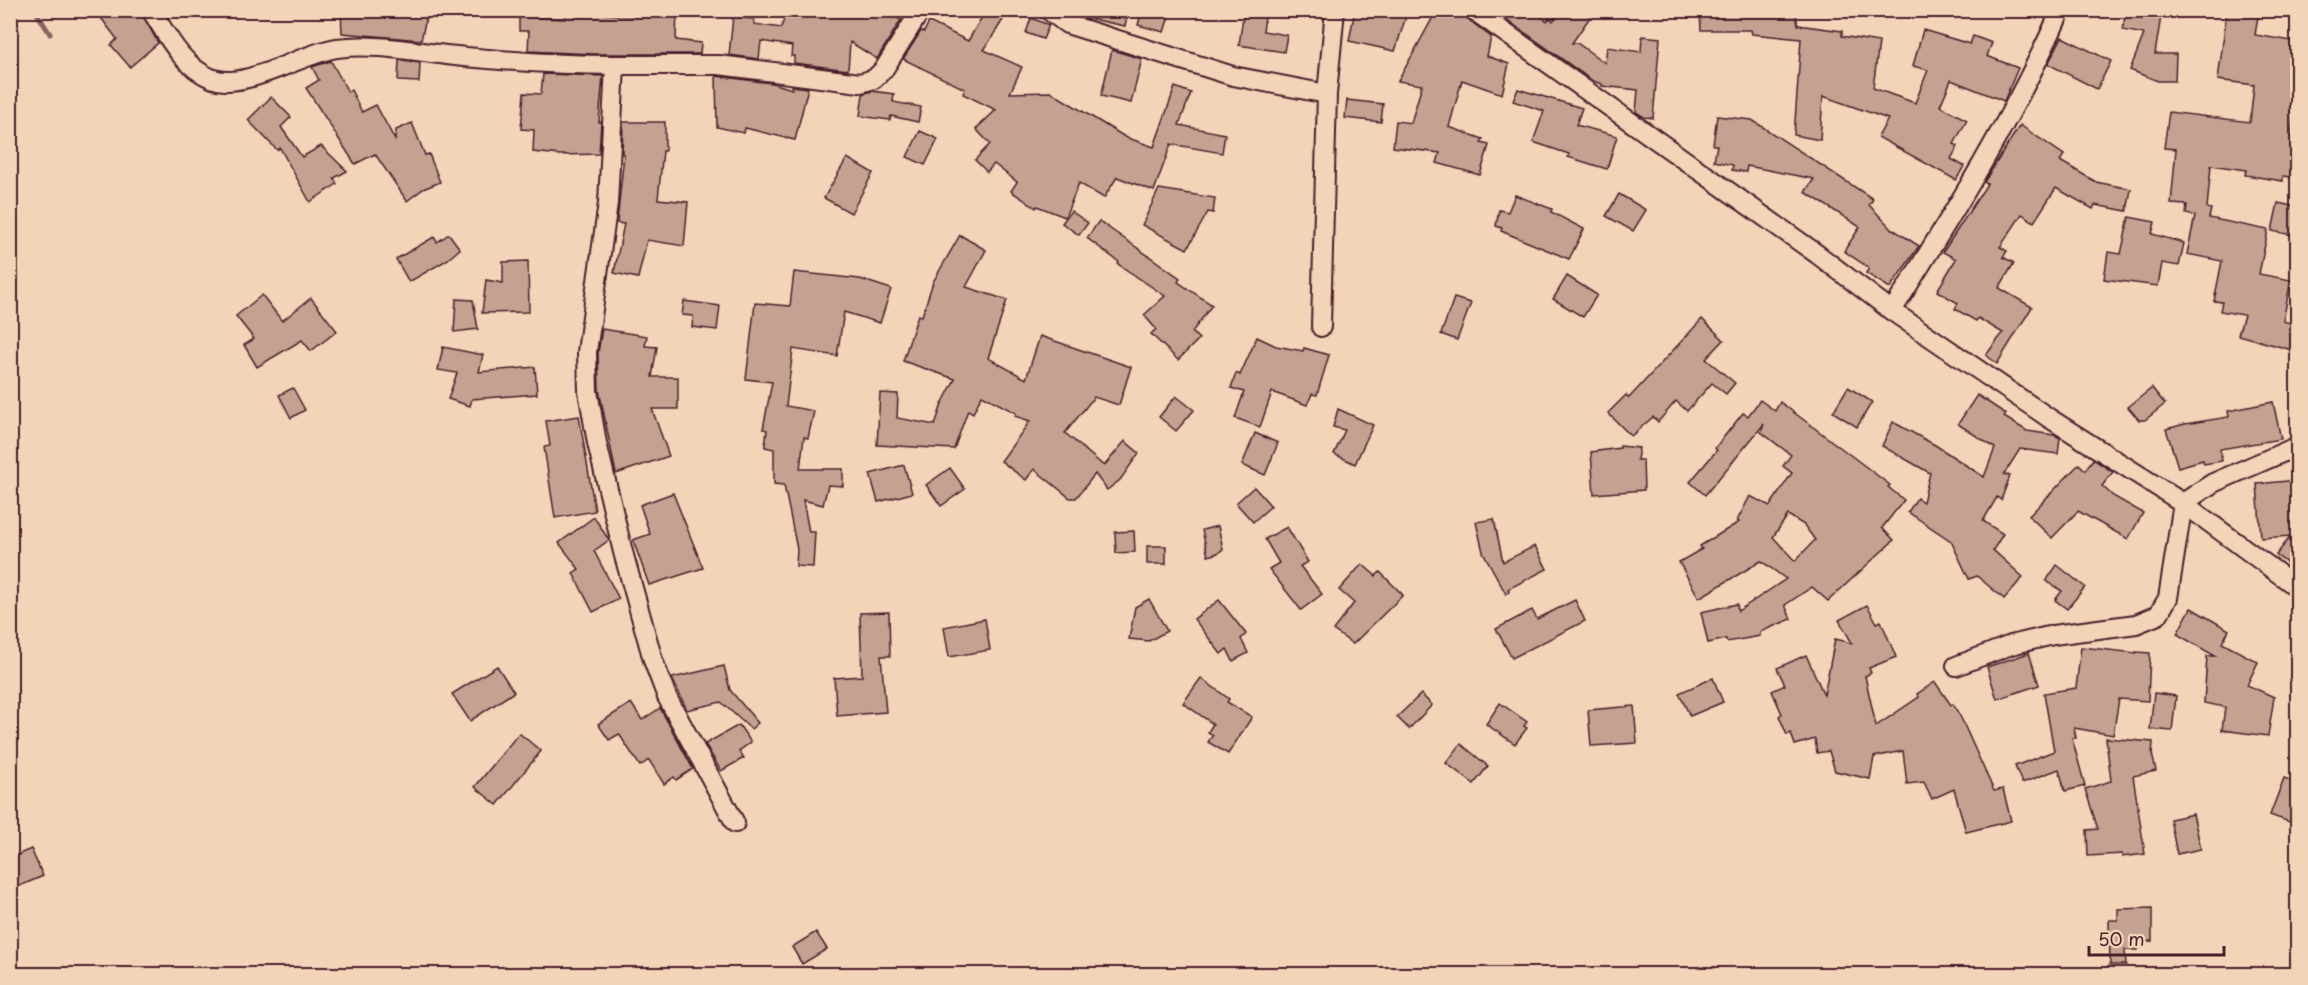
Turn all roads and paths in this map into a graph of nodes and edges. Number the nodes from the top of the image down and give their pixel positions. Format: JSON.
{"nodes":[{"id":1,"x":151,"y":10,"type":"edge"},
{"id":2,"x":921,"y":10,"type":"edge"},
{"id":3,"x":1048,"y":10,"type":"edge"},
{"id":4,"x":1335,"y":10,"type":"edge"},
{"id":5,"x":1473,"y":10,"type":"edge"},
{"id":6,"x":2061,"y":10,"type":"edge"},
{"id":7,"x":615,"y":65,"type":"junction"},
{"id":8,"x":1327,"y":94,"type":"junction"},
{"id":9,"x":1893,"y":311,"type":"junction"},
{"id":10,"x":1321,"y":327,"type":"dead end"},
{"id":11,"x":2298,"y":446,"type":"edge"},
{"id":12,"x":2183,"y":503,"type":"junction"},
{"id":13,"x":2298,"y":588,"type":"edge"},
{"id":14,"x":1956,"y":666,"type":"dead end"},
{"id":15,"x":735,"y":824,"type":"dead end"}],
"edges":[{"from":1,"to":7,"type":"street"},
{"from":2,"to":7,"type":"street"},
{"from":3,"to":8,"type":"street"},
{"from":4,"to":8,"type":"street"},
{"from":5,"to":9,"type":"street"},
{"from":6,"to":9,"type":"street"},
{"from":7,"to":15,"type":"street"},
{"from":8,"to":10,"type":"street"},
{"from":9,"to":12,"type":"street"},
{"from":11,"to":12,"type":"street"},
{"from":12,"to":13,"type":"street"},
{"from":12,"to":14,"type":"street"}]}
